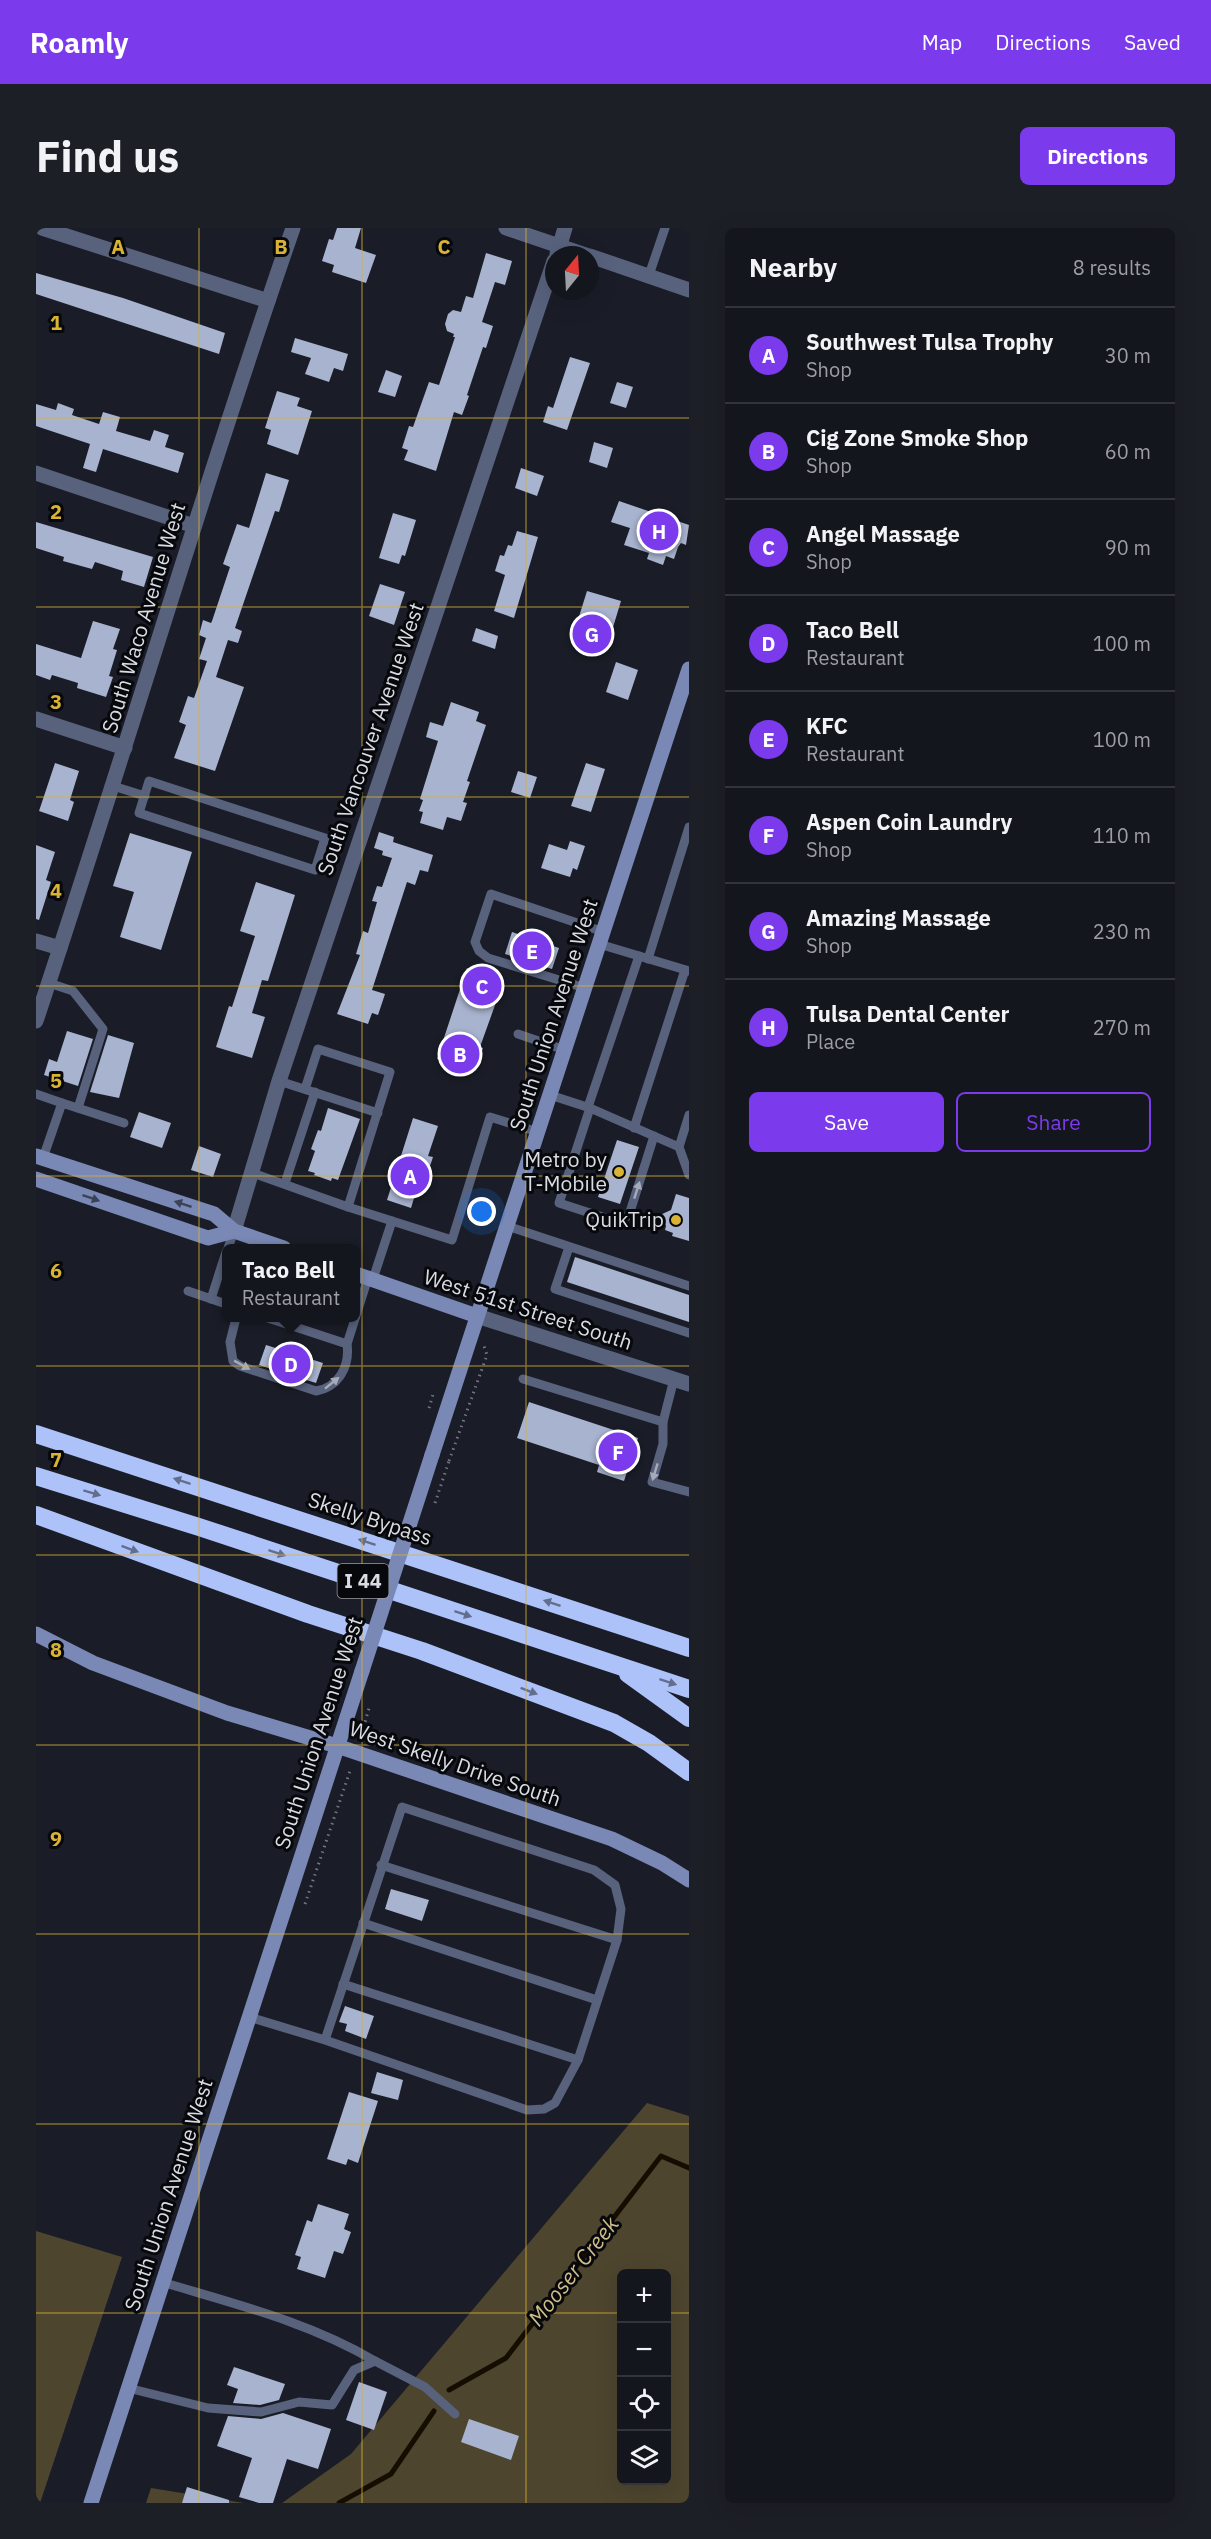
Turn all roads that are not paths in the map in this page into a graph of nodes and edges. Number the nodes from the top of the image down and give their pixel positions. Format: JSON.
{"nodes":[{"id":1,"x":42,"y":228,"type":"edge"},
{"id":2,"x":293,"y":228,"type":"edge"},
{"id":3,"x":506,"y":228,"type":"edge"},
{"id":4,"x":565,"y":228,"type":"edge"},
{"id":5,"x":665,"y":228,"type":"edge"},
{"id":6,"x":549,"y":246,"type":"edge"},
{"id":7,"x":559,"y":246,"type":"edge"},
{"id":8,"x":599,"y":260,"type":"edge"},
{"id":9,"x":648,"y":278,"type":"junction"},
{"id":10,"x":545,"y":288,"type":"edge"},
{"id":11,"x":689,"y":290,"type":"edge"},
{"id":12,"x":268,"y":301,"type":"junction"},
{"id":13,"x":36,"y":473,"type":"edge"},
{"id":14,"x":194,"y":526,"type":"junction"},
{"id":15,"x":689,"y":669,"type":"edge"},
{"id":16,"x":36,"y":718,"type":"edge"},
{"id":17,"x":125,"y":748,"type":"junction"},
{"id":18,"x":113,"y":786,"type":"junction"},
{"id":19,"x":145,"y":796,"type":"junction"},
{"id":20,"x":689,"y":827,"type":"edge"},
{"id":21,"x":602,"y":938,"type":"junction"},
{"id":22,"x":36,"y":941,"type":"edge"},
{"id":23,"x":60,"y":948,"type":"junction"},
{"id":24,"x":644,"y":958,"type":"junction"},
{"id":25,"x":687,"y":971,"type":"edge"},
{"id":26,"x":49,"y":983,"type":"junction"},
{"id":27,"x":585,"y":988,"type":"junction"},
{"id":28,"x":36,"y":1021,"type":"edge"},
{"id":29,"x":518,"y":1034,"type":"dead end"},
{"id":30,"x":565,"y":1050,"type":"junction"},
{"id":31,"x":279,"y":1081,"type":"junction"},
{"id":32,"x":304,"y":1089,"type":"junction"},
{"id":33,"x":315,"y":1092,"type":"junction"},
{"id":34,"x":36,"y":1094,"type":"edge"},
{"id":35,"x":550,"y":1095,"type":"junction"},
{"id":36,"x":62,"y":1103,"type":"junction"},
{"id":37,"x":78,"y":1108,"type":"junction"},
{"id":38,"x":589,"y":1108,"type":"junction"},
{"id":39,"x":378,"y":1113,"type":"junction"},
{"id":40,"x":689,"y":1114,"type":"edge"},
{"id":41,"x":123,"y":1124,"type":"dead end"},
{"id":42,"x":634,"y":1128,"type":"junction"},
{"id":43,"x":538,"y":1132,"type":"junction"},
{"id":44,"x":654,"y":1136,"type":"junction"},
{"id":45,"x":679,"y":1147,"type":"junction"},
{"id":46,"x":40,"y":1157,"type":"edge"},
{"id":47,"x":250,"y":1172,"type":"junction"},
{"id":48,"x":689,"y":1175,"type":"edge"},
{"id":49,"x":36,"y":1179,"type":"edge"},
{"id":50,"x":285,"y":1183,"type":"junction"},
{"id":51,"x":348,"y":1207,"type":"junction"},
{"id":52,"x":392,"y":1221,"type":"junction"},
{"id":53,"x":507,"y":1226,"type":"junction"},
{"id":54,"x":234,"y":1231,"type":"junction"},
{"id":55,"x":229,"y":1244,"type":"edge"},
{"id":56,"x":272,"y":1244,"type":"edge"},
{"id":57,"x":569,"y":1247,"type":"junction"},
{"id":58,"x":222,"y":1265,"type":"edge"},
{"id":59,"x":366,"y":1277,"type":"edge"},
{"id":60,"x":689,"y":1286,"type":"edge"},
{"id":61,"x":188,"y":1291,"type":"dead end"},
{"id":62,"x":360,"y":1298,"type":"edge"},
{"id":63,"x":211,"y":1299,"type":"junction"},
{"id":64,"x":222,"y":1303,"type":"edge"},
{"id":65,"x":477,"y":1316,"type":"junction"},
{"id":66,"x":235,"y":1322,"type":"edge"},
{"id":67,"x":283,"y":1322,"type":"edge"},
{"id":68,"x":353,"y":1322,"type":"edge"},
{"id":69,"x":689,"y":1333,"type":"edge"},
{"id":70,"x":347,"y":1344,"type":"junction"},
{"id":71,"x":523,"y":1379,"type":"dead end"},
{"id":72,"x":682,"y":1381,"type":"edge"},
{"id":73,"x":663,"y":1422,"type":"junction"},
{"id":74,"x":36,"y":1434,"type":"edge"},
{"id":75,"x":36,"y":1476,"type":"edge"},
{"id":76,"x":689,"y":1492,"type":"edge"},
{"id":77,"x":36,"y":1515,"type":"edge"},
{"id":78,"x":36,"y":1634,"type":"edge"},
{"id":79,"x":689,"y":1648,"type":"edge"},
{"id":80,"x":614,"y":1664,"type":"junction"},
{"id":81,"x":689,"y":1689,"type":"edge"},
{"id":82,"x":689,"y":1718,"type":"edge"},
{"id":83,"x":337,"y":1746,"type":"junction"},
{"id":84,"x":689,"y":1772,"type":"edge"},
{"id":85,"x":381,"y":1865,"type":"junction"},
{"id":86,"x":689,"y":1880,"type":"edge"},
{"id":87,"x":363,"y":1923,"type":"junction"},
{"id":88,"x":617,"y":1940,"type":"junction"},
{"id":89,"x":343,"y":1984,"type":"junction"},
{"id":90,"x":597,"y":2000,"type":"junction"},
{"id":91,"x":249,"y":2017,"type":"junction"},
{"id":92,"x":326,"y":2040,"type":"junction"},
{"id":93,"x":578,"y":2060,"type":"junction"},
{"id":94,"x":162,"y":2282,"type":"junction"},
{"id":95,"x":375,"y":2361,"type":"junction"},
{"id":96,"x":128,"y":2388,"type":"junction"},
{"id":97,"x":455,"y":2414,"type":"dead end"},
{"id":98,"x":91,"y":2503,"type":"edge"}],
"edges":[{"from":1,"to":12,"type":"street"},
{"from":2,"to":12,"type":"street","name":"South Waco Avenue West"},
{"from":3,"to":6,"type":"street"},
{"from":4,"to":7,"type":"street"},
{"from":5,"to":9,"type":"lane"},
{"from":8,"to":9,"type":"street"},
{"from":9,"to":11,"type":"street"},
{"from":10,"to":31,"type":"street","name":"South Vancouver Avenue West"},
{"from":12,"to":14,"type":"street","name":"South Waco Avenue West"},
{"from":13,"to":14,"type":"street"},
{"from":14,"to":17,"type":"street","name":"South Waco Avenue West"},
{"from":15,"to":21,"type":"street","name":"South Union Avenue West"},
{"from":16,"to":17,"type":"street"},
{"from":17,"to":18,"type":"street","name":"South Waco Avenue West"},
{"from":18,"to":19,"type":"lane"},
{"from":18,"to":23,"type":"street","name":"South Waco Avenue West"},
{"from":19,"to":19,"type":"lane"},
{"from":20,"to":24,"type":"lane"},
{"from":21,"to":24,"type":"lane"},
{"from":21,"to":27,"type":"street","name":"South Union Avenue West"},
{"from":21,"to":27,"type":"lane"},
{"from":22,"to":23,"type":"street"},
{"from":23,"to":26,"type":"street","name":"South Waco Avenue West"},
{"from":24,"to":25,"type":"lane"},
{"from":24,"to":38,"type":"lane"},
{"from":25,"to":42,"type":"lane"},
{"from":26,"to":28,"type":"street","name":"South Waco Avenue West"},
{"from":26,"to":37,"type":"lane"},
{"from":27,"to":30,"type":"street","name":"South Union Avenue West"},
{"from":29,"to":30,"type":"lane"},
{"from":30,"to":35,"type":"street","name":"South Union Avenue West"},
{"from":31,"to":32,"type":"lane"},
{"from":31,"to":47,"type":"street","name":"South Vancouver Avenue West"},
{"from":32,"to":33,"type":"lane"},
{"from":32,"to":39,"type":"lane"},
{"from":33,"to":39,"type":"lane"},
{"from":33,"to":50,"type":"lane"},
{"from":34,"to":36,"type":"lane"},
{"from":35,"to":38,"type":"lane"},
{"from":35,"to":43,"type":"street","name":"South Union Avenue West"},
{"from":36,"to":37,"type":"lane"},
{"from":36,"to":46,"type":"lane"},
{"from":37,"to":41,"type":"lane"},
{"from":38,"to":42,"type":"lane"},
{"from":38,"to":44,"type":"lane","one_way":true},
{"from":39,"to":51,"type":"lane"},
{"from":40,"to":45,"type":"lane"},
{"from":42,"to":44,"type":"lane"},
{"from":43,"to":52,"type":"lane"},
{"from":43,"to":53,"type":"street","name":"South Union Avenue West"},
{"from":44,"to":45,"type":"lane"},
{"from":45,"to":48,"type":"lane"},
{"from":54,"to":46,"type":"street","one_way":true},
{"from":47,"to":50,"type":"lane"},
{"from":47,"to":54,"type":"street","name":"South Vancouver Avenue West"},
{"from":49,"to":54,"type":"street","one_way":true},
{"from":50,"to":51,"type":"lane"},
{"from":51,"to":52,"type":"lane"},
{"from":52,"to":59,"type":"lane"},
{"from":53,"to":57,"type":"lane"},
{"from":53,"to":65,"type":"street","name":"South Union Avenue West"},
{"from":54,"to":55,"type":"lane"},
{"from":54,"to":56,"type":"street"},
{"from":57,"to":60,"type":"lane"},
{"from":57,"to":69,"type":"lane"},
{"from":58,"to":63,"type":"lane"},
{"from":59,"to":62,"type":"lane"},
{"from":59,"to":65,"type":"street","name":"West 51st Street South"},
{"from":61,"to":63,"type":"lane"},
{"from":63,"to":64,"type":"lane"},
{"from":65,"to":72,"type":"street","name":"West 51st Street South"},
{"from":65,"to":83,"type":"street","name":"South Union Avenue West","bridge":true},
{"from":66,"to":70,"type":"lane","one_way":true},
{"from":67,"to":70,"type":"lane"},
{"from":68,"to":70,"type":"lane"},
{"from":71,"to":73,"type":"lane"},
{"from":72,"to":73,"type":"lane"},
{"from":73,"to":76,"type":"lane","one_way":true},
{"from":79,"to":74,"type":"highway","name":"Skelly Bypass","number":"I 44","one_way":true},
{"from":75,"to":80,"type":"highway","number":"I 44","one_way":true},
{"from":77,"to":84,"type":"highway","one_way":true},
{"from":78,"to":83,"type":"street","name":"West Skelly Drive South"},
{"from":80,"to":81,"type":"highway","number":"I 44","one_way":true},
{"from":80,"to":82,"type":"highway"},
{"from":83,"to":86,"type":"street","name":"West Skelly Drive South"},
{"from":83,"to":91,"type":"street","name":"South Union Avenue West"},
{"from":85,"to":87,"type":"lane"},
{"from":85,"to":88,"type":"lane"},
{"from":85,"to":88,"type":"lane"},
{"from":87,"to":89,"type":"lane"},
{"from":87,"to":90,"type":"lane"},
{"from":88,"to":90,"type":"lane"},
{"from":89,"to":92,"type":"lane"},
{"from":89,"to":93,"type":"lane"},
{"from":90,"to":93,"type":"lane"},
{"from":91,"to":92,"type":"lane"},
{"from":91,"to":94,"type":"street","name":"South Union Avenue West"},
{"from":92,"to":93,"type":"lane"},
{"from":94,"to":95,"type":"lane"},
{"from":94,"to":96,"type":"street","name":"South Union Avenue West"},
{"from":95,"to":96,"type":"lane"},
{"from":95,"to":97,"type":"lane"},
{"from":96,"to":98,"type":"street","name":"South Union Avenue West"}]}
